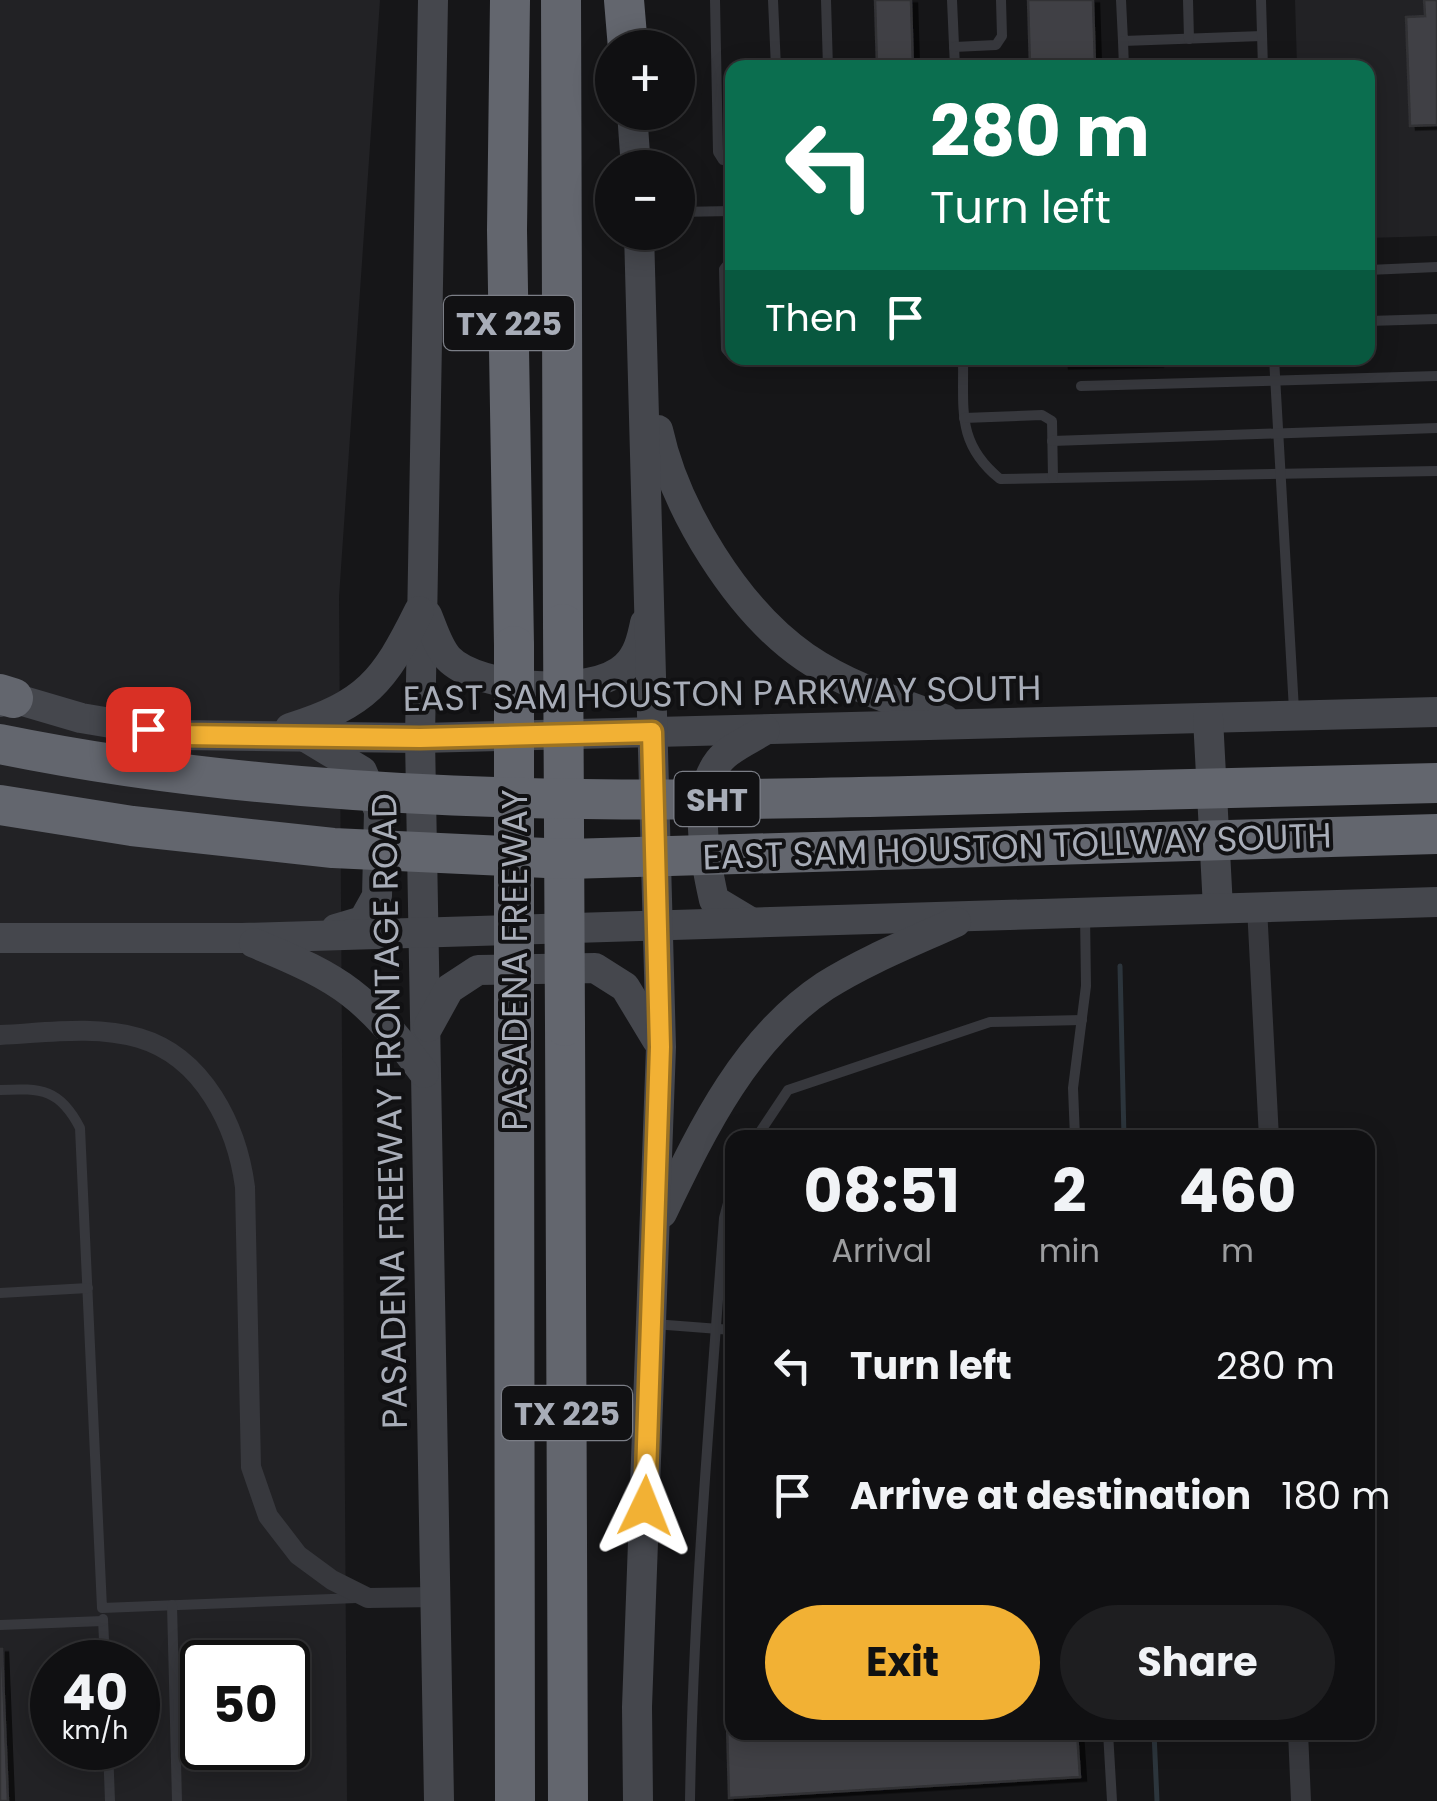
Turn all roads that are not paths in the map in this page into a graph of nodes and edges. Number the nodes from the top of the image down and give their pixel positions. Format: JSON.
{"nodes":[{"id":1,"x":433,"y":0,"type":"edge"},
{"id":2,"x":498,"y":0,"type":"edge"},
{"id":3,"x":510,"y":0,"type":"edge"},
{"id":4,"x":560,"y":0,"type":"edge"},
{"id":5,"x":627,"y":0,"type":"edge"},
{"id":6,"x":715,"y":0,"type":"edge"},
{"id":7,"x":773,"y":0,"type":"edge"},
{"id":8,"x":826,"y":0,"type":"edge"},
{"id":9,"x":952,"y":0,"type":"edge"},
{"id":10,"x":1001,"y":0,"type":"edge"},
{"id":11,"x":1122,"y":0,"type":"edge"},
{"id":12,"x":1188,"y":0,"type":"edge"},
{"id":13,"x":1261,"y":0,"type":"edge"},
{"id":14,"x":628,"y":30,"type":"edge"},
{"id":15,"x":1262,"y":36,"type":"junction"},
{"id":16,"x":1190,"y":39,"type":"junction"},
{"id":17,"x":1123,"y":41,"type":"junction"},
{"id":18,"x":954,"y":47,"type":"junction"},
{"id":19,"x":776,"y":60,"type":"edge"},
{"id":20,"x":828,"y":60,"type":"edge"},
{"id":21,"x":955,"y":60,"type":"edge"},
{"id":22,"x":1124,"y":60,"type":"edge"},
{"id":23,"x":1263,"y":60,"type":"edge"},
{"id":24,"x":725,"y":160,"type":"edge"},
{"id":25,"x":725,"y":211,"type":"edge"},
{"id":26,"x":695,"y":212,"type":"edge"},
{"id":27,"x":508,"y":230,"type":"junction"},
{"id":28,"x":639,"y":250,"type":"edge"},
{"id":29,"x":1437,"y":267,"type":"edge"},
{"id":30,"x":725,"y":268,"type":"edge"},
{"id":31,"x":1375,"y":270,"type":"edge"},
{"id":32,"x":725,"y":309,"type":"edge"},
{"id":33,"x":1437,"y":319,"type":"edge"},
{"id":34,"x":1375,"y":322,"type":"edge"},
{"id":35,"x":642,"y":351,"type":"junction"},
{"id":36,"x":963,"y":365,"type":"edge"},
{"id":37,"x":1274,"y":365,"type":"edge"},
{"id":38,"x":1437,"y":376,"type":"edge"},
{"id":39,"x":1275,"y":379,"type":"junction"},
{"id":40,"x":1081,"y":386,"type":"dead end"},
{"id":41,"x":964,"y":418,"type":"junction"},
{"id":42,"x":1437,"y":428,"type":"edge"},
{"id":43,"x":1276,"y":434,"type":"junction"},
{"id":44,"x":1052,"y":441,"type":"junction"},
{"id":45,"x":1437,"y":471,"type":"edge"},
{"id":46,"x":1278,"y":474,"type":"junction"},
{"id":47,"x":1053,"y":478,"type":"junction"},
{"id":48,"x":422,"y":603,"type":"junction"},
{"id":49,"x":651,"y":603,"type":"junction"},
{"id":50,"x":4,"y":698,"type":"edge"},
{"id":51,"x":1437,"y":712,"type":"edge"},
{"id":52,"x":1295,"y":716,"type":"junction"},
{"id":53,"x":1208,"y":718,"type":"junction"},
{"id":54,"x":961,"y":726,"type":"junction"},
{"id":55,"x":764,"y":730,"type":"junction"},
{"id":56,"x":652,"y":732,"type":"junction"},
{"id":57,"x":267,"y":736,"type":"junction"},
{"id":58,"x":304,"y":736,"type":"junction"},
{"id":59,"x":420,"y":738,"type":"junction"},
{"id":60,"x":0,"y":744,"type":"edge"},
{"id":61,"x":1437,"y":783,"type":"edge"},
{"id":62,"x":0,"y":805,"type":"edge"},
{"id":63,"x":1437,"y":834,"type":"edge"},
{"id":64,"x":1437,"y":902,"type":"edge"},
{"id":65,"x":1257,"y":907,"type":"junction"},
{"id":66,"x":1218,"y":908,"type":"junction"},
{"id":67,"x":1085,"y":912,"type":"junction"},
{"id":68,"x":971,"y":915,"type":"junction"},
{"id":69,"x":748,"y":922,"type":"junction"},
{"id":70,"x":657,"y":924,"type":"junction"},
{"id":71,"x":424,"y":930,"type":"junction"},
{"id":72,"x":318,"y":935,"type":"junction"},
{"id":73,"x":0,"y":938,"type":"edge"},
{"id":74,"x":242,"y":938,"type":"junction"},
{"id":75,"x":1082,"y":1020,"type":"junction"},
{"id":76,"x":0,"y":1035,"type":"edge"},
{"id":77,"x":425,"y":1035,"type":"junction"},
{"id":78,"x":660,"y":1047,"type":"junction"},
{"id":79,"x":424,"y":1073,"type":"junction"},
{"id":80,"x":0,"y":1090,"type":"edge"},
{"id":81,"x":761,"y":1130,"type":"edge"},
{"id":82,"x":1075,"y":1130,"type":"edge"},
{"id":83,"x":1269,"y":1130,"type":"edge"},
{"id":84,"x":725,"y":1214,"type":"edge"},
{"id":85,"x":656,"y":1225,"type":"junction"},
{"id":86,"x":88,"y":1288,"type":"junction"},
{"id":87,"x":0,"y":1293,"type":"edge"},
{"id":88,"x":652,"y":1324,"type":"junction"},
{"id":89,"x":716,"y":1329,"type":"junction"},
{"id":90,"x":725,"y":1330,"type":"edge"},
{"id":91,"x":436,"y":1597,"type":"junction"},
{"id":92,"x":368,"y":1598,"type":"junction"},
{"id":93,"x":172,"y":1605,"type":"junction"},
{"id":94,"x":102,"y":1608,"type":"junction"},
{"id":95,"x":103,"y":1621,"type":"junction"},
{"id":96,"x":0,"y":1626,"type":"edge"},
{"id":97,"x":104,"y":1640,"type":"edge"},
{"id":98,"x":1108,"y":1740,"type":"edge"},
{"id":99,"x":1298,"y":1740,"type":"edge"},
{"id":100,"x":109,"y":1770,"type":"edge"},
{"id":101,"x":110,"y":1801,"type":"edge"},
{"id":102,"x":178,"y":1801,"type":"edge"},
{"id":103,"x":439,"y":1801,"type":"edge"},
{"id":104,"x":515,"y":1801,"type":"edge"},
{"id":105,"x":568,"y":1801,"type":"edge"},
{"id":106,"x":638,"y":1801,"type":"edge"},
{"id":107,"x":690,"y":1801,"type":"edge"},
{"id":108,"x":1112,"y":1801,"type":"edge"},
{"id":109,"x":1302,"y":1801,"type":"edge"}],
"edges":[{"from":1,"to":48,"type":"main road","name":"PASADENA FREEWAY FRONTAGE ROAD"},
{"from":2,"to":27,"type":"highway"},
{"from":3,"to":27,"type":"highway","name":"PASADENA FREEWAY","number":"TX 225"},
{"from":4,"to":105,"type":"highway","name":"PASADENA FREEWAY","number":"TX 225","bridge":true},
{"from":5,"to":14,"type":"highway"},
{"from":6,"to":24,"type":"lane"},
{"from":7,"to":19,"type":"lane"},
{"from":8,"to":20,"type":"lane"},
{"from":9,"to":18,"type":"lane"},
{"from":10,"to":18,"type":"lane"},
{"from":11,"to":17,"type":"lane"},
{"from":12,"to":16,"type":"lane"},
{"from":13,"to":15,"type":"lane"},
{"from":15,"to":16,"type":"lane"},
{"from":15,"to":23,"type":"lane"},
{"from":16,"to":17,"type":"lane"},
{"from":17,"to":22,"type":"lane"},
{"from":18,"to":21,"type":"lane"},
{"from":25,"to":26,"type":"lane"},
{"from":27,"to":104,"type":"highway","name":"PASADENA FREEWAY","number":"TX 225","bridge":true},
{"from":28,"to":35,"type":"main road"},
{"from":29,"to":31,"type":"lane"},
{"from":30,"to":32,"type":"lane"},
{"from":33,"to":34,"type":"lane"},
{"from":35,"to":49,"type":"main road"},
{"from":35,"to":54,"type":"main road"},
{"from":36,"to":41,"type":"lane"},
{"from":37,"to":39,"type":"lane"},
{"from":38,"to":39,"type":"lane"},
{"from":39,"to":40,"type":"lane"},
{"from":39,"to":43,"type":"lane"},
{"from":41,"to":44,"type":"lane"},
{"from":41,"to":47,"type":"lane"},
{"from":42,"to":43,"type":"lane"},
{"from":43,"to":44,"type":"lane"},
{"from":43,"to":46,"type":"lane"},
{"from":44,"to":47,"type":"lane"},
{"from":45,"to":46,"type":"lane"},
{"from":46,"to":47,"type":"lane"},
{"from":46,"to":52,"type":"lane"},
{"from":48,"to":49,"type":"main road"},
{"from":48,"to":57,"type":"main road"},
{"from":48,"to":59,"type":"main road","name":"PASADENA FREEWAY FRONTAGE ROAD"},
{"from":49,"to":56,"type":"main road"},
{"from":50,"to":57,"type":"main road","name":"EAST SAM HOUSTON PARKWAY SOUTH"},
{"from":51,"to":52,"type":"main road","name":"EAST SAM HOUSTON PARKWAY SOUTH"},
{"from":52,"to":53,"type":"main road","name":"EAST SAM HOUSTON PARKWAY SOUTH"},
{"from":53,"to":54,"type":"main road","name":"EAST SAM HOUSTON PARKWAY SOUTH"},
{"from":53,"to":66,"type":"main road"},
{"from":54,"to":55,"type":"main road","name":"EAST SAM HOUSTON PARKWAY SOUTH"},
{"from":55,"to":56,"type":"main road","name":"EAST SAM HOUSTON PARKWAY SOUTH"},
{"from":55,"to":69,"type":"main road"},
{"from":56,"to":59,"type":"main road","name":"EAST SAM HOUSTON PARKWAY SOUTH"},
{"from":56,"to":70,"type":"main road"},
{"from":57,"to":58,"type":"main road","name":"EAST SAM HOUSTON PARKWAY SOUTH"},
{"from":58,"to":59,"type":"main road","name":"EAST SAM HOUSTON PARKWAY SOUTH"},
{"from":58,"to":72,"type":"main road"},
{"from":59,"to":71,"type":"main road","name":"PASADENA FREEWAY FRONTAGE ROAD"},
{"from":60,"to":61,"type":"highway","name":"EAST SAM HOUSTON TOLLWAY SOUTH","number":"SHT","bridge":true},
{"from":62,"to":63,"type":"highway","name":"EAST SAM HOUSTON TOLLWAY SOUTH","number":"SHT","bridge":true},
{"from":64,"to":65,"type":"main road"},
{"from":65,"to":66,"type":"main road"},
{"from":65,"to":83,"type":"street"},
{"from":66,"to":67,"type":"main road"},
{"from":67,"to":68,"type":"main road"},
{"from":67,"to":75,"type":"lane"},
{"from":68,"to":69,"type":"main road"},
{"from":68,"to":85,"type":"main road"},
{"from":69,"to":70,"type":"main road"},
{"from":70,"to":71,"type":"main road"},
{"from":70,"to":78,"type":"main road"},
{"from":71,"to":72,"type":"main road"},
{"from":71,"to":77,"type":"main road","name":"PASADENA FREEWAY FRONTAGE ROAD"},
{"from":72,"to":74,"type":"main road"},
{"from":73,"to":74,"type":"main road"},
{"from":74,"to":79,"type":"main road"},
{"from":75,"to":81,"type":"lane"},
{"from":75,"to":82,"type":"lane"},
{"from":76,"to":92,"type":"street"},
{"from":77,"to":78,"type":"main road"},
{"from":77,"to":79,"type":"main road","name":"PASADENA FREEWAY FRONTAGE ROAD"},
{"from":78,"to":85,"type":"main road"},
{"from":79,"to":91,"type":"main road","name":"PASADENA FREEWAY FRONTAGE ROAD"},
{"from":80,"to":86,"type":"lane"},
{"from":84,"to":89,"type":"lane"},
{"from":85,"to":88,"type":"main road"},
{"from":86,"to":87,"type":"lane"},
{"from":86,"to":94,"type":"lane"},
{"from":88,"to":89,"type":"lane"},
{"from":88,"to":106,"type":"main road"},
{"from":89,"to":90,"type":"lane"},
{"from":89,"to":107,"type":"lane"},
{"from":91,"to":92,"type":"street"},
{"from":91,"to":103,"type":"main road","name":"PASADENA FREEWAY FRONTAGE ROAD"},
{"from":92,"to":93,"type":"lane"},
{"from":93,"to":94,"type":"lane"},
{"from":93,"to":102,"type":"lane"},
{"from":94,"to":95,"type":"lane"},
{"from":95,"to":96,"type":"lane"},
{"from":95,"to":97,"type":"lane"},
{"from":98,"to":108,"type":"lane"},
{"from":99,"to":109,"type":"street"},
{"from":100,"to":101,"type":"lane"}]}
